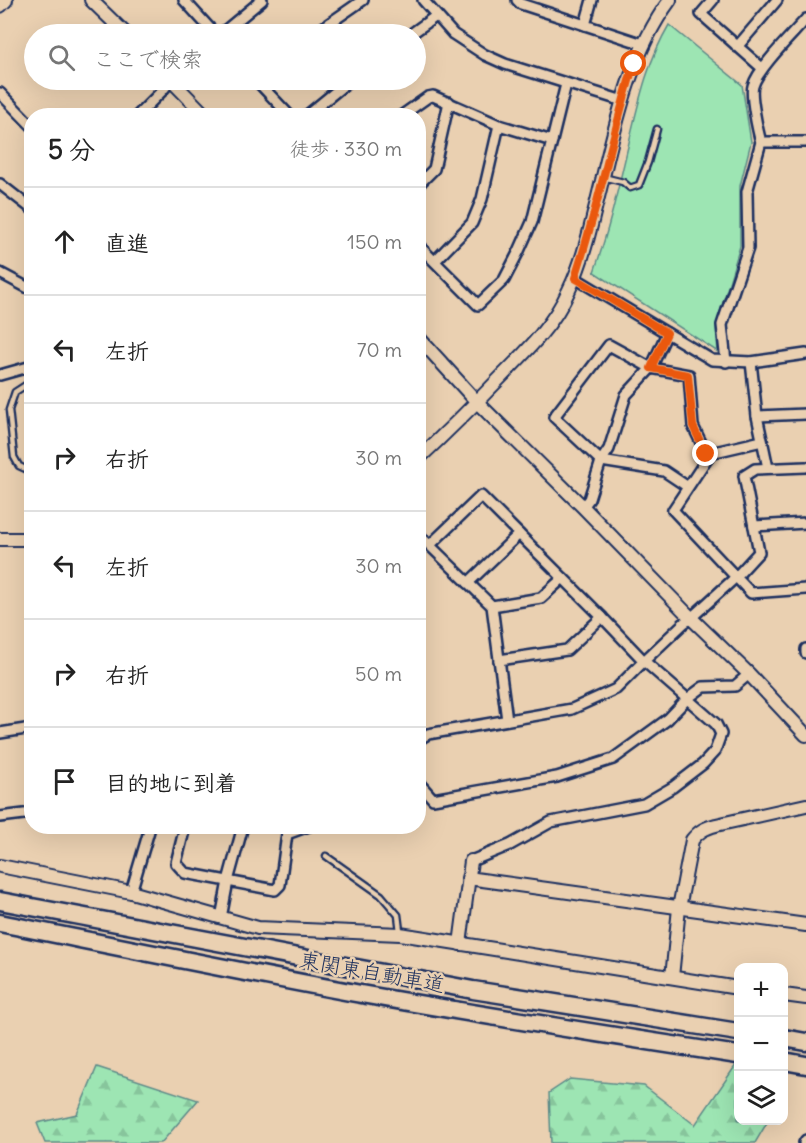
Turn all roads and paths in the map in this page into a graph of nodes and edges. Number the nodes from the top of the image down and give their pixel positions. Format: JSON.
{"nodes":[{"id":1,"x":5,"y":0,"type":"edge"},
{"id":2,"x":91,"y":0,"type":"edge"},
{"id":3,"x":184,"y":0,"type":"edge"},
{"id":4,"x":262,"y":0,"type":"edge"},
{"id":5,"x":363,"y":0,"type":"edge"},
{"id":6,"x":423,"y":0,"type":"edge"},
{"id":7,"x":517,"y":0,"type":"edge"},
{"id":8,"x":592,"y":0,"type":"edge"},
{"id":9,"x":670,"y":0,"type":"edge"},
{"id":10,"x":713,"y":0,"type":"edge"},
{"id":11,"x":777,"y":0,"type":"edge"},
{"id":12,"x":0,"y":5,"type":"edge"},
{"id":13,"x":436,"y":16,"type":"junction"},
{"id":14,"x":806,"y":19,"type":"edge"},
{"id":15,"x":116,"y":24,"type":"edge"},
{"id":16,"x":206,"y":24,"type":"edge"},
{"id":17,"x":234,"y":24,"type":"edge"},
{"id":18,"x":328,"y":24,"type":"edge"},
{"id":19,"x":425,"y":24,"type":"edge"},
{"id":20,"x":585,"y":25,"type":"junction"},
{"id":21,"x":643,"y":44,"type":"junction"},
{"id":22,"x":737,"y":46,"type":"junction"},
{"id":23,"x":762,"y":68,"type":"junction"},
{"id":24,"x":566,"y":84,"type":"junction"},
{"id":25,"x":164,"y":90,"type":"edge"},
{"id":26,"x":181,"y":90,"type":"edge"},
{"id":27,"x":265,"y":90,"type":"edge"},
{"id":28,"x":338,"y":90,"type":"edge"},
{"id":29,"x":0,"y":93,"type":"edge"},
{"id":30,"x":623,"y":101,"type":"junction"},
{"id":31,"x":449,"y":102,"type":"junction"},
{"id":32,"x":145,"y":108,"type":"edge"},
{"id":33,"x":198,"y":108,"type":"edge"},
{"id":34,"x":282,"y":108,"type":"edge"},
{"id":35,"x":316,"y":108,"type":"edge"},
{"id":36,"x":412,"y":108,"type":"edge"},
{"id":37,"x":24,"y":118,"type":"edge"},
{"id":38,"x":499,"y":125,"type":"junction"},
{"id":39,"x":657,"y":129,"type":"dead end"},
{"id":40,"x":552,"y":141,"type":"junction"},
{"id":41,"x":760,"y":142,"type":"junction"},
{"id":42,"x":806,"y":142,"type":"edge"},
{"id":43,"x":426,"y":177,"type":"edge"},
{"id":44,"x":603,"y":177,"type":"junction"},
{"id":45,"x":0,"y":184,"type":"edge"},
{"id":46,"x":24,"y":203,"type":"edge"},
{"id":47,"x":426,"y":253,"type":"edge"},
{"id":48,"x":435,"y":261,"type":"junction"},
{"id":49,"x":0,"y":273,"type":"edge"},
{"id":50,"x":575,"y":278,"type":"junction"},
{"id":51,"x":24,"y":286,"type":"edge"},
{"id":52,"x":667,"y":333,"type":"junction"},
{"id":53,"x":426,"y":346,"type":"edge"},
{"id":54,"x":806,"y":354,"type":"edge"},
{"id":55,"x":726,"y":362,"type":"junction"},
{"id":56,"x":751,"y":362,"type":"junction"},
{"id":57,"x":24,"y":368,"type":"edge"},
{"id":58,"x":651,"y":368,"type":"junction"},
{"id":59,"x":0,"y":375,"type":"edge"},
{"id":60,"x":24,"y":386,"type":"edge"},
{"id":61,"x":477,"y":402,"type":"junction"},
{"id":62,"x":806,"y":414,"type":"edge"},
{"id":63,"x":757,"y":416,"type":"junction"},
{"id":64,"x":762,"y":441,"type":"junction"},
{"id":65,"x":426,"y":451,"type":"edge"},
{"id":66,"x":706,"y":454,"type":"junction"},
{"id":67,"x":602,"y":461,"type":"junction"},
{"id":68,"x":806,"y":467,"type":"edge"},
{"id":69,"x":768,"y":468,"type":"junction"},
{"id":70,"x":24,"y":469,"type":"edge"},
{"id":71,"x":688,"y":487,"type":"junction"},
{"id":72,"x":583,"y":507,"type":"junction"},
{"id":73,"x":806,"y":523,"type":"edge"},
{"id":74,"x":754,"y":526,"type":"junction"},
{"id":75,"x":519,"y":534,"type":"junction"},
{"id":76,"x":0,"y":539,"type":"edge"},
{"id":77,"x":24,"y":539,"type":"edge"},
{"id":78,"x":426,"y":542,"type":"edge"},
{"id":79,"x":430,"y":546,"type":"junction"},
{"id":80,"x":736,"y":577,"type":"junction"},
{"id":81,"x":562,"y":578,"type":"junction"},
{"id":82,"x":468,"y":583,"type":"junction"},
{"id":83,"x":806,"y":590,"type":"edge"},
{"id":84,"x":492,"y":606,"type":"junction"},
{"id":85,"x":602,"y":617,"type":"junction"},
{"id":86,"x":691,"y":618,"type":"junction"},
{"id":87,"x":499,"y":660,"type":"junction"},
{"id":88,"x":644,"y":661,"type":"junction"},
{"id":89,"x":749,"y":674,"type":"junction"},
{"id":90,"x":687,"y":699,"type":"junction"},
{"id":91,"x":507,"y":720,"type":"junction"},
{"id":92,"x":24,"y":729,"type":"edge"},
{"id":93,"x":0,"y":733,"type":"edge"},
{"id":94,"x":426,"y":735,"type":"edge"},
{"id":95,"x":806,"y":735,"type":"edge"},
{"id":96,"x":426,"y":791,"type":"edge"},
{"id":97,"x":806,"y":805,"type":"edge"},
{"id":98,"x":24,"y":814,"type":"edge"},
{"id":99,"x":0,"y":817,"type":"edge"},
{"id":100,"x":148,"y":834,"type":"edge"},
{"id":101,"x":183,"y":834,"type":"edge"},
{"id":102,"x":241,"y":834,"type":"edge"},
{"id":103,"x":287,"y":834,"type":"edge"},
{"id":104,"x":326,"y":856,"type":"dead end"},
{"id":105,"x":471,"y":861,"type":"joint"},
{"id":106,"x":0,"y":866,"type":"edge"},
{"id":107,"x":468,"y":879,"type":"junction"},
{"id":108,"x":228,"y":881,"type":"junction"},
{"id":109,"x":130,"y":892,"type":"junction"},
{"id":110,"x":0,"y":901,"type":"edge"},
{"id":111,"x":679,"y":908,"type":"junction"},
{"id":112,"x":221,"y":918,"type":"junction"},
{"id":113,"x":0,"y":923,"type":"edge"},
{"id":114,"x":806,"y":925,"type":"edge"},
{"id":115,"x":400,"y":934,"type":"junction"},
{"id":116,"x":460,"y":944,"type":"junction"},
{"id":117,"x":672,"y":977,"type":"junction"},
{"id":118,"x":734,"y":987,"type":"edge"},
{"id":119,"x":788,"y":996,"type":"edge"},
{"id":120,"x":806,"y":998,"type":"edge"},
{"id":121,"x":734,"y":1031,"type":"edge"},
{"id":122,"x":788,"y":1039,"type":"edge"},
{"id":123,"x":806,"y":1042,"type":"edge"},
{"id":124,"x":734,"y":1054,"type":"edge"},
{"id":125,"x":788,"y":1063,"type":"edge"},
{"id":126,"x":806,"y":1065,"type":"edge"}],
"edges":[{"from":1,"to":12,"type":"main road"},
{"from":2,"to":15,"type":"street"},
{"from":3,"to":16,"type":"street"},
{"from":4,"to":17,"type":"street"},
{"from":5,"to":18,"type":"street"},
{"from":6,"to":13,"type":"street"},
{"from":7,"to":20,"type":"street"},
{"from":8,"to":20,"type":"street"},
{"from":9,"to":21,"type":"street"},
{"from":10,"to":22,"type":"street"},
{"from":11,"to":22,"type":"street"},
{"from":13,"to":19,"type":"street"},
{"from":13,"to":24,"type":"street"},
{"from":14,"to":23,"type":"street"},
{"from":20,"to":21,"type":"street"},
{"from":21,"to":30,"type":"street"},
{"from":22,"to":23,"type":"street"},
{"from":23,"to":41,"type":"street"},
{"from":24,"to":30,"type":"street"},
{"from":24,"to":40,"type":"street"},
{"from":25,"to":32,"type":"street"},
{"from":26,"to":33,"type":"street"},
{"from":27,"to":34,"type":"street"},
{"from":28,"to":35,"type":"street"},
{"from":29,"to":37,"type":"street"},
{"from":30,"to":44,"type":"street"},
{"from":31,"to":36,"type":"street"},
{"from":31,"to":38,"type":"street"},
{"from":31,"to":43,"type":"street"},
{"from":38,"to":40,"type":"street"},
{"from":38,"to":48,"type":"street"},
{"from":39,"to":44,"type":"lane"},
{"from":40,"to":48,"type":"street"},
{"from":41,"to":42,"type":"street"},
{"from":41,"to":55,"type":"street"},
{"from":44,"to":50,"type":"street"},
{"from":45,"to":46,"type":"street"},
{"from":47,"to":48,"type":"street"},
{"from":49,"to":51,"type":"street"},
{"from":50,"to":52,"type":"street"},
{"from":50,"to":61,"type":"street"},
{"from":52,"to":55,"type":"street"},
{"from":52,"to":58,"type":"street"},
{"from":53,"to":61,"type":"street"},
{"from":54,"to":56,"type":"street"},
{"from":55,"to":56,"type":"street"},
{"from":56,"to":63,"type":"street"},
{"from":57,"to":59,"type":"street"},
{"from":58,"to":66,"type":"street"},
{"from":58,"to":67,"type":"street"},
{"from":58,"to":67,"type":"street"},
{"from":60,"to":70,"type":"lane"},
{"from":61,"to":65,"type":"street"},
{"from":61,"to":72,"type":"street"},
{"from":62,"to":63,"type":"street"},
{"from":63,"to":64,"type":"street"},
{"from":64,"to":66,"type":"street"},
{"from":64,"to":69,"type":"street"},
{"from":66,"to":71,"type":"street"},
{"from":67,"to":71,"type":"street"},
{"from":67,"to":72,"type":"street"},
{"from":68,"to":69,"type":"street"},
{"from":69,"to":74,"type":"street"},
{"from":71,"to":80,"type":"street"},
{"from":72,"to":86,"type":"street"},
{"from":73,"to":74,"type":"street"},
{"from":74,"to":80,"type":"street"},
{"from":75,"to":79,"type":"street"},
{"from":75,"to":81,"type":"street"},
{"from":75,"to":82,"type":"street"},
{"from":76,"to":77,"type":"street"},
{"from":78,"to":79,"type":"street"},
{"from":79,"to":82,"type":"street"},
{"from":80,"to":83,"type":"street"},
{"from":80,"to":86,"type":"street"},
{"from":81,"to":84,"type":"street"},
{"from":81,"to":85,"type":"street"},
{"from":82,"to":84,"type":"street"},
{"from":84,"to":87,"type":"street"},
{"from":85,"to":87,"type":"street"},
{"from":85,"to":88,"type":"street"},
{"from":86,"to":88,"type":"street"},
{"from":86,"to":89,"type":"street"},
{"from":87,"to":91,"type":"street"},
{"from":88,"to":90,"type":"street"},
{"from":88,"to":91,"type":"street"},
{"from":89,"to":90,"type":"street"},
{"from":89,"to":95,"type":"street"},
{"from":90,"to":96,"type":"street"},
{"from":90,"to":105,"type":"street"},
{"from":91,"to":94,"type":"street"},
{"from":92,"to":93,"type":"street"},
{"from":97,"to":111,"type":"street"},
{"from":98,"to":99,"type":"street"},
{"from":100,"to":109,"type":"street"},
{"from":101,"to":108,"type":"street"},
{"from":102,"to":108,"type":"street"},
{"from":103,"to":108,"type":"street"},
{"from":104,"to":115,"type":"lane"},
{"from":105,"to":107,"type":"street"},
{"from":106,"to":109,"type":"street"},
{"from":107,"to":111,"type":"street"},
{"from":107,"to":116,"type":"street"},
{"from":108,"to":112,"type":"street"},
{"from":109,"to":112,"type":"street"},
{"from":110,"to":121,"type":"highway","name":"東関東自動車道"},
{"from":111,"to":114,"type":"street"},
{"from":111,"to":117,"type":"street"},
{"from":112,"to":115,"type":"street"},
{"from":113,"to":124,"type":"highway","name":"東関東自動車道"},
{"from":115,"to":116,"type":"street"},
{"from":116,"to":117,"type":"street"},
{"from":117,"to":118,"type":"street"},
{"from":119,"to":120,"type":"street"},
{"from":122,"to":123,"type":"highway"},
{"from":125,"to":126,"type":"highway"}]}
